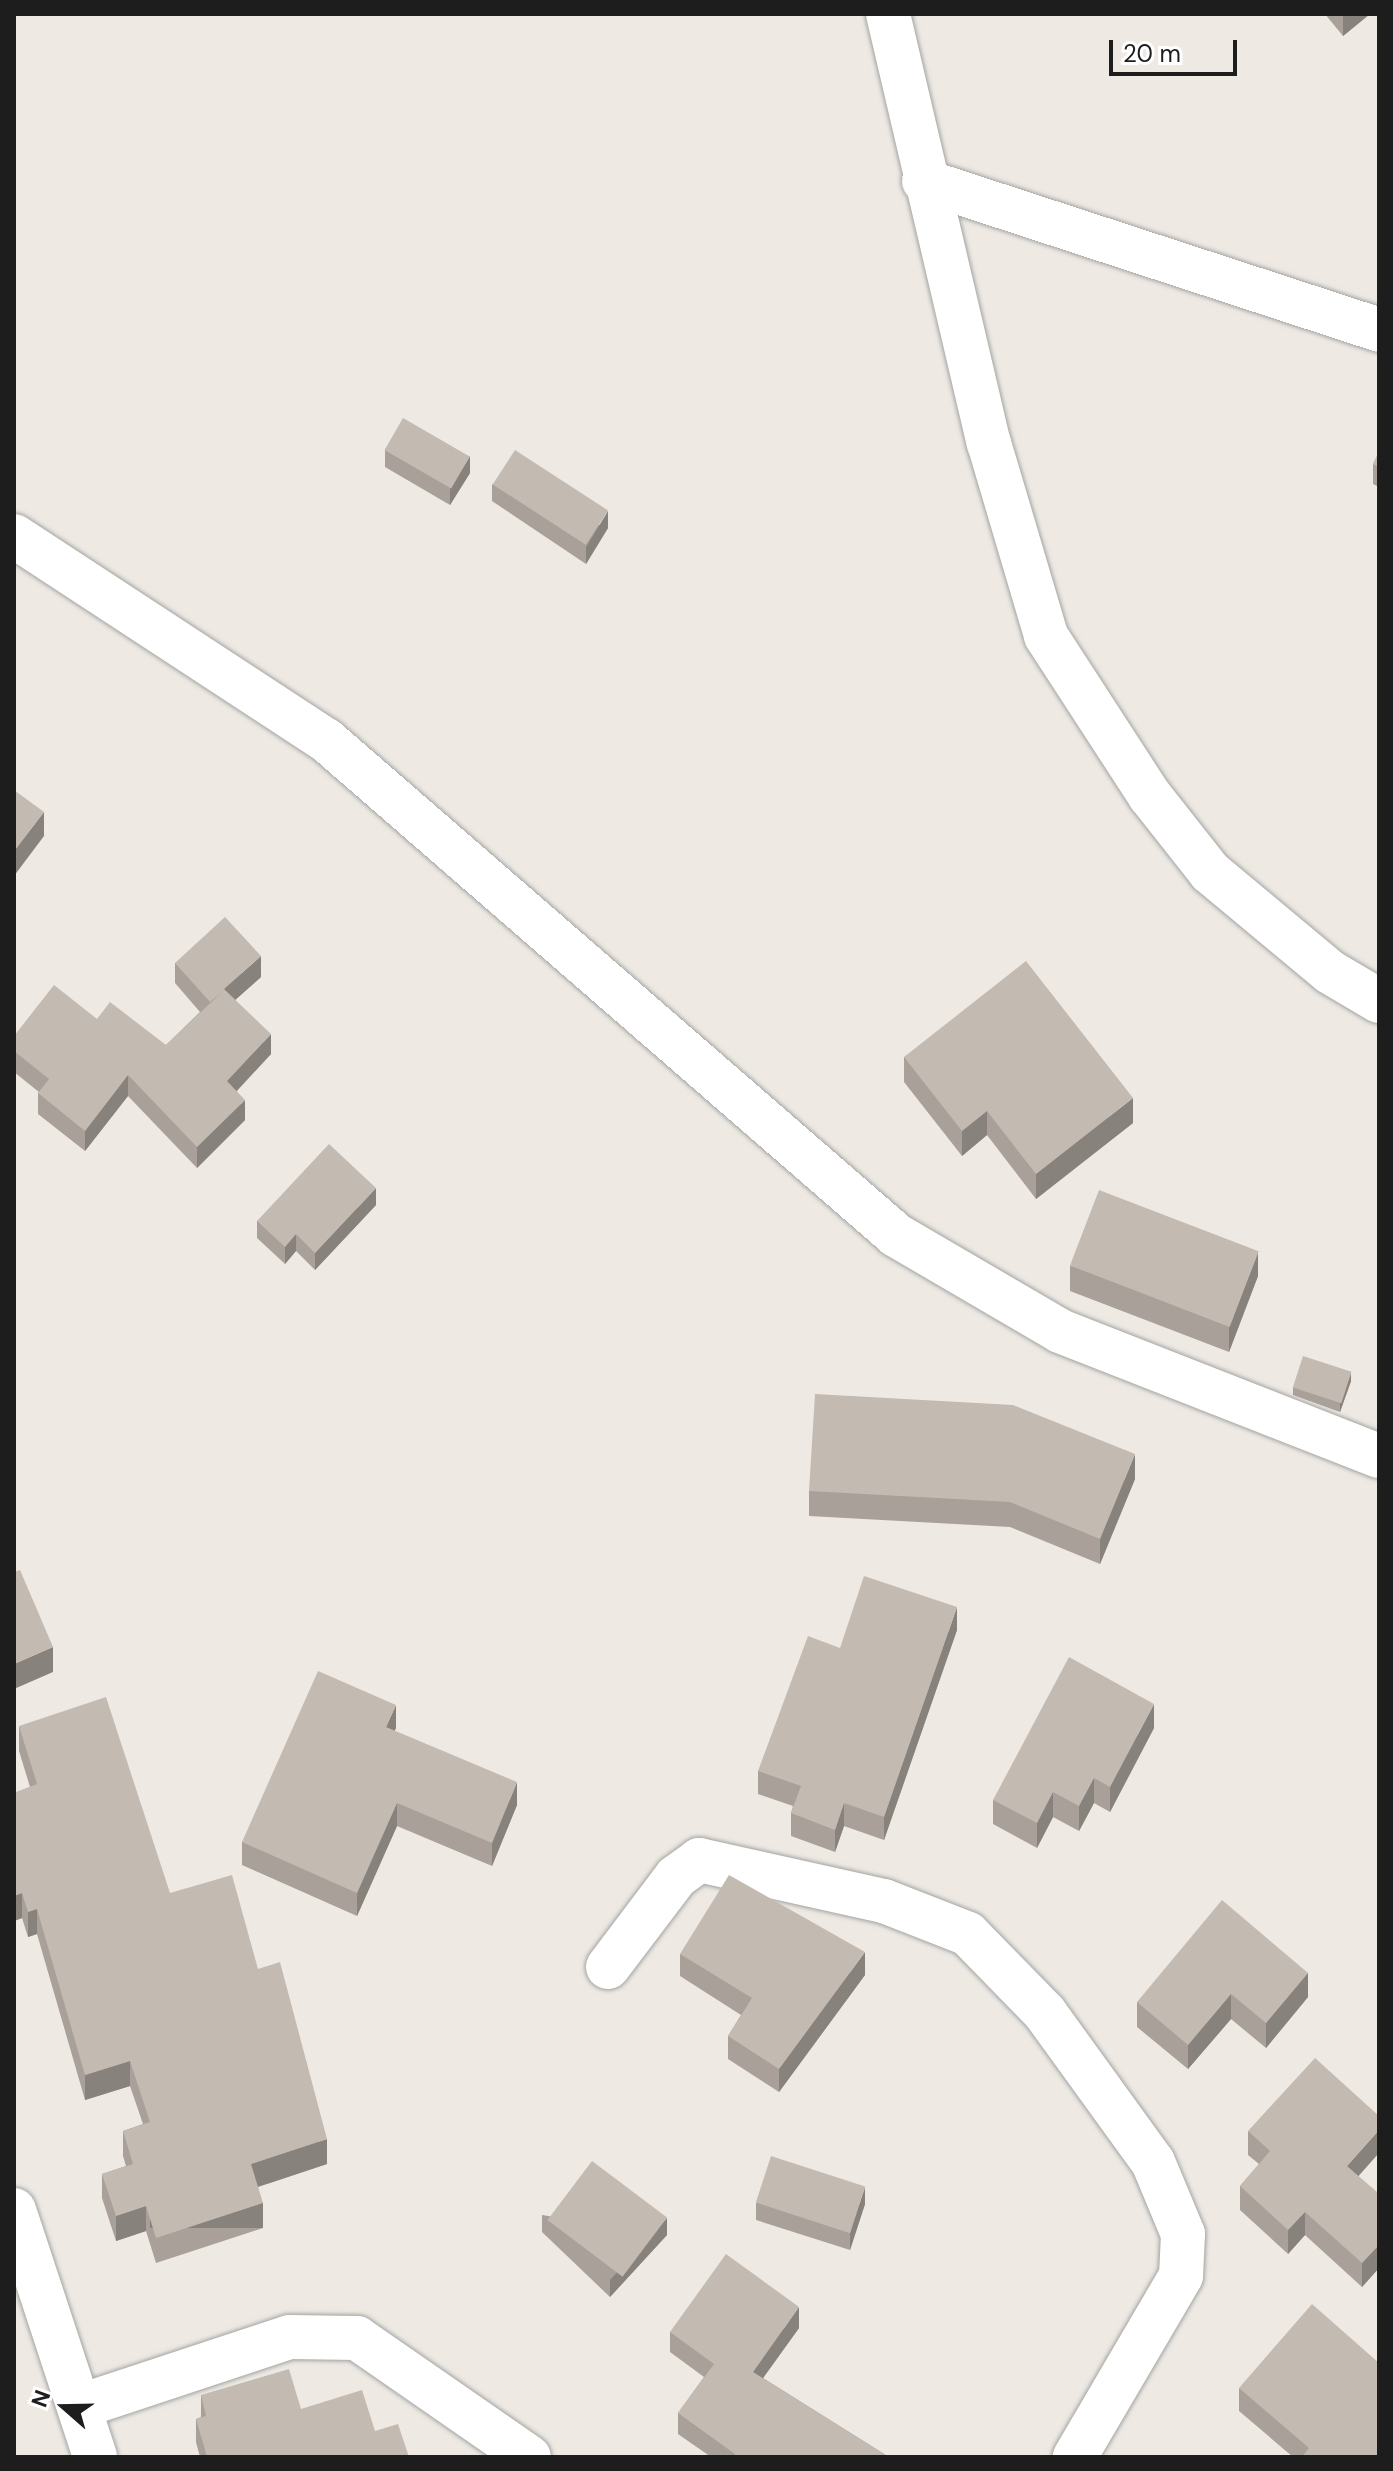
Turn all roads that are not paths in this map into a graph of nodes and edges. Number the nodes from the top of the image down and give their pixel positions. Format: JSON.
{"nodes":[{"id":1,"x":888,"y":14,"type":"edge"},
{"id":2,"x":924,"y":181,"type":"junction"},
{"id":3,"x":1379,"y":330,"type":"edge"},
{"id":4,"x":14,"y":536,"type":"edge"},
{"id":5,"x":1379,"y":1001,"type":"edge"},
{"id":6,"x":1379,"y":1456,"type":"edge"},
{"id":7,"x":608,"y":1967,"type":"dead end"},
{"id":8,"x":14,"y":2210,"type":"edge"},
{"id":9,"x":81,"y":2406,"type":"junction"},
{"id":10,"x":95,"y":2457,"type":"edge"},
{"id":11,"x":529,"y":2457,"type":"edge"},
{"id":12,"x":1075,"y":2457,"type":"edge"}],
"edges":[{"from":1,"to":2,"type":"street"},
{"from":2,"to":3,"type":"street"},
{"from":2,"to":5,"type":"street"},
{"from":4,"to":6,"type":"street"},
{"from":7,"to":12,"type":"street"},
{"from":8,"to":9,"type":"street"},
{"from":9,"to":10,"type":"street"},
{"from":9,"to":11,"type":"street"}]}
